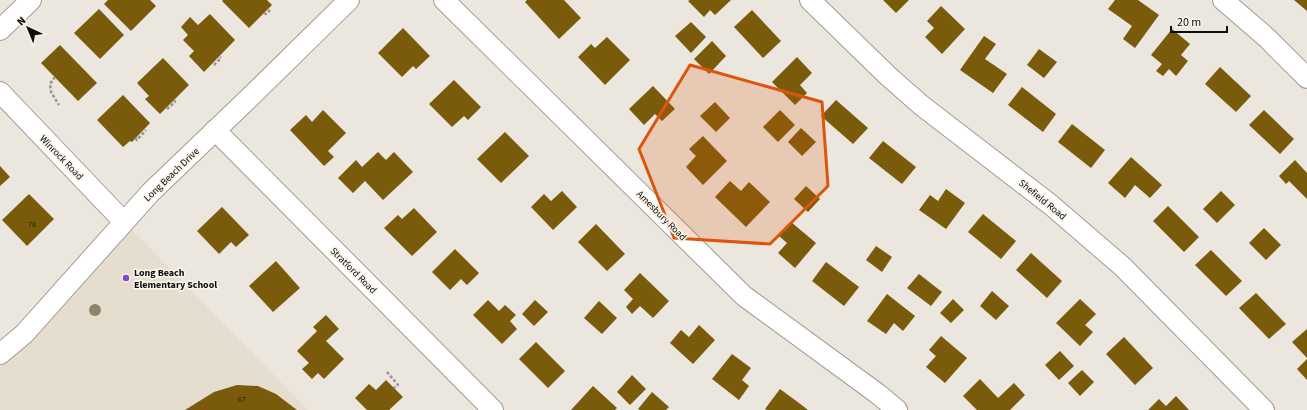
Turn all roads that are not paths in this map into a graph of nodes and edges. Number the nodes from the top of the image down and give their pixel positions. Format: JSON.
{"nodes":[{"id":1,"x":31,"y":0,"type":"edge"},
{"id":2,"x":349,"y":0,"type":"edge"},
{"id":3,"x":444,"y":0,"type":"edge"},
{"id":4,"x":810,"y":0,"type":"edge"},
{"id":5,"x":1223,"y":0,"type":"edge"},
{"id":6,"x":0,"y":30,"type":"edge"},
{"id":7,"x":1307,"y":78,"type":"edge"},
{"id":8,"x":0,"y":92,"type":"edge"},
{"id":9,"x":215,"y":130,"type":"junction"},
{"id":10,"x":124,"y":222,"type":"junction"},
{"id":11,"x":0,"y":354,"type":"edge"},
{"id":12,"x":493,"y":410,"type":"edge"},
{"id":13,"x":897,"y":410,"type":"edge"},
{"id":14,"x":1264,"y":410,"type":"edge"}],
"edges":[{"from":1,"to":6,"type":"street"},
{"from":2,"to":9,"type":"street","name":"Long Beach Drive"},
{"from":3,"to":13,"type":"street","name":"Amesbury Road"},
{"from":4,"to":14,"type":"street","name":"Shefield Road"},
{"from":5,"to":7,"type":"street"},
{"from":8,"to":10,"type":"street","name":"Winrock Road"},
{"from":9,"to":10,"type":"street","name":"Long Beach Drive"},
{"from":9,"to":12,"type":"street","name":"Stratford Road"},
{"from":10,"to":11,"type":"street","name":"Long Beach Drive"}]}
